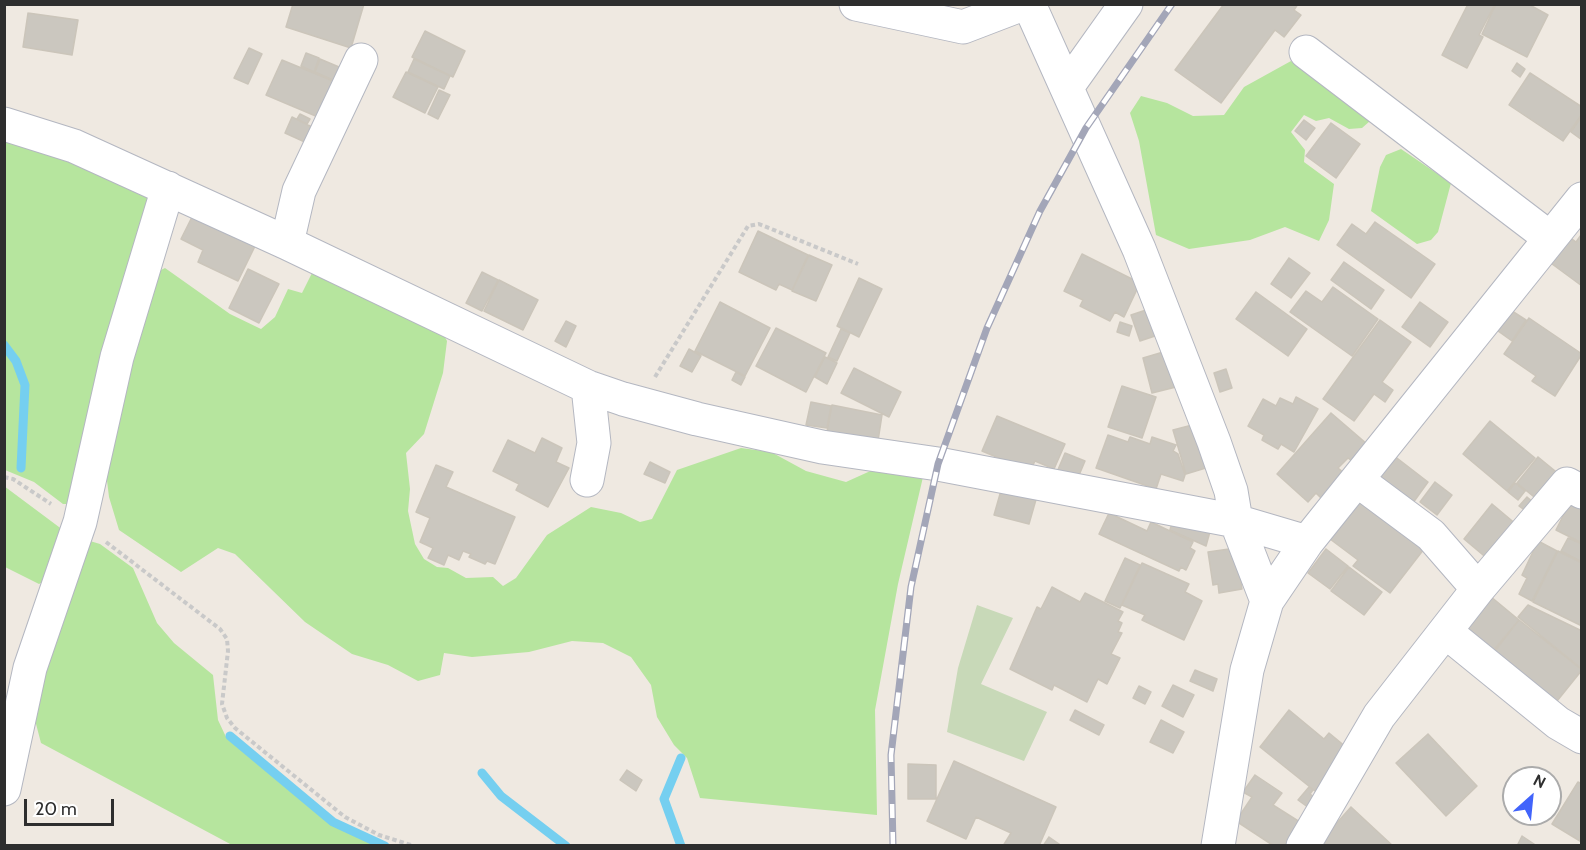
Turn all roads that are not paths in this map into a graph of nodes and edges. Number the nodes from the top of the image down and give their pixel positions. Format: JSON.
{"nodes":[{"id":1,"x":856,"y":4,"type":"edge"},
{"id":2,"x":1023,"y":4,"type":"edge"},
{"id":3,"x":1029,"y":4,"type":"edge"},
{"id":4,"x":1126,"y":4,"type":"edge"},
{"id":5,"x":1306,"y":52,"type":"dead end"},
{"id":6,"x":361,"y":60,"type":"dead end"},
{"id":7,"x":1067,"y":87,"type":"junction"},
{"id":8,"x":4,"y":124,"type":"edge"},
{"id":9,"x":168,"y":188,"type":"junction"},
{"id":10,"x":1581,"y":199,"type":"edge"},
{"id":11,"x":1550,"y":238,"type":"junction"},
{"id":12,"x":287,"y":243,"type":"junction"},
{"id":13,"x":588,"y":387,"type":"junction"},
{"id":14,"x":587,"y":480,"type":"dead end"},
{"id":15,"x":1357,"y":480,"type":"junction"},
{"id":16,"x":1581,"y":492,"type":"edge"},
{"id":17,"x":1236,"y":520,"type":"junction"},
{"id":18,"x":1307,"y":542,"type":"junction"},
{"id":19,"x":1478,"y":589,"type":"junction"},
{"id":20,"x":1268,"y":601,"type":"junction"},
{"id":21,"x":1446,"y":632,"type":"junction"},
{"id":22,"x":1581,"y":736,"type":"edge"},
{"id":23,"x":4,"y":789,"type":"edge"},
{"id":24,"x":1224,"y":843,"type":"edge"},
{"id":25,"x":1303,"y":846,"type":"edge"}],
"edges":[{"from":1,"to":2,"type":"street"},
{"from":3,"to":7,"type":"street"},
{"from":4,"to":7,"type":"street"},
{"from":5,"to":11,"type":"street"},
{"from":6,"to":12,"type":"street"},
{"from":7,"to":17,"type":"street"},
{"from":8,"to":9,"type":"street"},
{"from":9,"to":12,"type":"street"},
{"from":9,"to":23,"type":"street"},
{"from":10,"to":11,"type":"street"},
{"from":11,"to":15,"type":"street"},
{"from":12,"to":13,"type":"street"},
{"from":13,"to":14,"type":"street"},
{"from":13,"to":17,"type":"street"},
{"from":15,"to":18,"type":"street"},
{"from":15,"to":19,"type":"street"},
{"from":16,"to":19,"type":"street"},
{"from":17,"to":18,"type":"street"},
{"from":17,"to":20,"type":"street"},
{"from":18,"to":20,"type":"street"},
{"from":19,"to":21,"type":"street"},
{"from":20,"to":24,"type":"street"},
{"from":21,"to":22,"type":"street"},
{"from":21,"to":25,"type":"street"}]}
